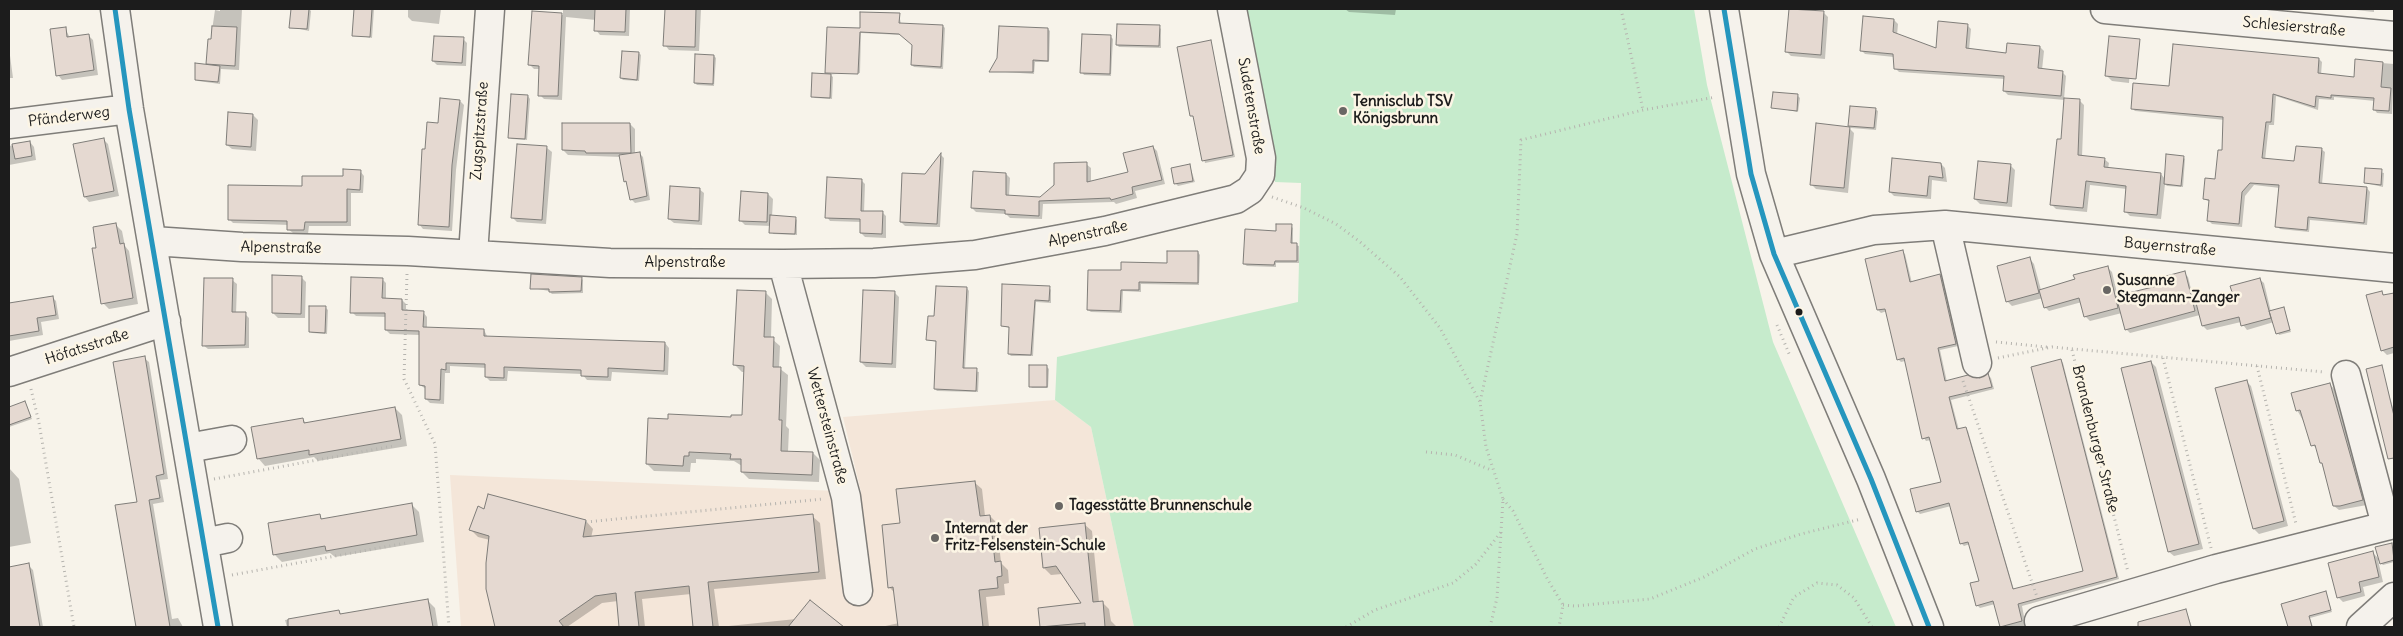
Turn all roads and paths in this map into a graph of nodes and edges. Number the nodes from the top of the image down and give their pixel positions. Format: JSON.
{"nodes":[{"id":1,"x":115,"y":9,"type":"edge"},
{"id":2,"x":490,"y":9,"type":"edge"},
{"id":3,"x":1232,"y":9,"type":"edge"},
{"id":4,"x":1622,"y":9,"type":"edge"},
{"id":5,"x":1724,"y":9,"type":"edge"},
{"id":6,"x":2105,"y":9,"type":"edge"},
{"id":7,"x":2394,"y":36,"type":"edge"},
{"id":8,"x":1717,"y":97,"type":"dead end"},
{"id":9,"x":129,"y":110,"type":"junction"},
{"id":10,"x":1643,"y":110,"type":"junction"},
{"id":11,"x":9,"y":124,"type":"edge"},
{"id":12,"x":1250,"y":190,"type":"junction"},
{"id":13,"x":1945,"y":225,"type":"junction"},
{"id":14,"x":152,"y":241,"type":"junction"},
{"id":15,"x":408,"y":251,"type":"junction"},
{"id":16,"x":473,"y":254,"type":"junction"},
{"id":17,"x":1774,"y":254,"type":"junction"},
{"id":18,"x":783,"y":264,"type":"junction"},
{"id":19,"x":2394,"y":268,"type":"edge"},
{"id":20,"x":166,"y":322,"type":"junction"},
{"id":21,"x":2052,"y":347,"type":"junction"},
{"id":22,"x":2072,"y":350,"type":"junction"},
{"id":23,"x":1974,"y":352,"type":"junction"},
{"id":24,"x":2163,"y":358,"type":"junction"},
{"id":25,"x":2257,"y":366,"type":"junction"},
{"id":26,"x":17,"y":370,"type":"edge"},
{"id":27,"x":2346,"y":375,"type":"joint"},
{"id":28,"x":1480,"y":402,"type":"junction"},
{"id":29,"x":232,"y":440,"type":"dead end"},
{"id":30,"x":393,"y":446,"type":"dead end"},
{"id":31,"x":188,"y":448,"type":"junction"},
{"id":32,"x":1426,"y":452,"type":"dead end"},
{"id":33,"x":1492,"y":470,"type":"junction"},
{"id":34,"x":194,"y":483,"type":"junction"},
{"id":35,"x":846,"y":497,"type":"junction"},
{"id":36,"x":1503,"y":499,"type":"junction"},
{"id":37,"x":1863,"y":519,"type":"dead end"},
{"id":38,"x":586,"y":522,"type":"dead end"},
{"id":39,"x":2390,"y":525,"type":"edge"},
{"id":40,"x":1502,"y":532,"type":"junction"},
{"id":41,"x":406,"y":544,"type":"dead end"},
{"id":42,"x":2302,"y":547,"type":"junction"},
{"id":43,"x":2216,"y":569,"type":"junction"},
{"id":44,"x":210,"y":578,"type":"junction"},
{"id":45,"x":858,"y":591,"type":"dead end"},
{"id":46,"x":2134,"y":594,"type":"junction"},
{"id":47,"x":2394,"y":597,"type":"edge"},
{"id":48,"x":1563,"y":605,"type":"junction"},
{"id":49,"x":2042,"y":620,"type":"joint"},
{"id":50,"x":74,"y":627,"type":"edge"},
{"id":51,"x":218,"y":627,"type":"edge"},
{"id":52,"x":449,"y":627,"type":"edge"},
{"id":53,"x":1346,"y":627,"type":"edge"},
{"id":54,"x":1490,"y":627,"type":"edge"},
{"id":55,"x":1559,"y":627,"type":"edge"},
{"id":56,"x":1779,"y":627,"type":"edge"},
{"id":57,"x":1872,"y":627,"type":"edge"},
{"id":58,"x":1929,"y":627,"type":"edge"},
{"id":59,"x":2361,"y":627,"type":"edge"}],
"edges":[{"from":1,"to":9,"type":"street"},
{"from":2,"to":16,"type":"street","name":"Zugspitzstraße"},
{"from":3,"to":12,"type":"street","name":"Sudetenstraße"},
{"from":4,"to":10,"type":"path"},
{"from":5,"to":17,"type":"street"},
{"from":6,"to":7,"type":"street","name":"Schlesierstraße"},
{"from":8,"to":10,"type":"path"},
{"from":9,"to":11,"type":"street","name":"Pfänderweg"},
{"from":9,"to":14,"type":"street"},
{"from":10,"to":28,"type":"path"},
{"from":12,"to":18,"type":"street","name":"Alpenstraße"},
{"from":12,"to":28,"type":"path"},
{"from":13,"to":17,"type":"street","name":"Bayernstraße"},
{"from":13,"to":19,"type":"street","name":"Bayernstraße"},
{"from":13,"to":23,"type":"street"},
{"from":14,"to":15,"type":"street","name":"Alpenstraße"},
{"from":14,"to":20,"type":"street"},
{"from":15,"to":16,"type":"street","name":"Alpenstraße"},
{"from":15,"to":52,"type":"path"},
{"from":16,"to":18,"type":"street","name":"Alpenstraße"},
{"from":17,"to":58,"type":"street"},
{"from":18,"to":35,"type":"street","name":"Wettersteinstraße"},
{"from":20,"to":26,"type":"street","name":"Höfatsstraße"},
{"from":20,"to":31,"type":"street"},
{"from":21,"to":22,"type":"path"},
{"from":21,"to":23,"type":"path"},
{"from":21,"to":23,"type":"path"},
{"from":22,"to":24,"type":"path","name":"Brandenburger Straße"},
{"from":22,"to":46,"type":"path","name":"Brandenburger Straße"},
{"from":23,"to":49,"type":"path"},
{"from":24,"to":25,"type":"path","name":"Brandenburger Straße"},
{"from":24,"to":43,"type":"path"},
{"from":25,"to":27,"type":"path","name":"Brandenburger Straße"},
{"from":25,"to":42,"type":"path"},
{"from":26,"to":50,"type":"path"},
{"from":27,"to":39,"type":"street"},
{"from":28,"to":33,"type":"path"},
{"from":29,"to":31,"type":"street"},
{"from":30,"to":34,"type":"path"},
{"from":31,"to":34,"type":"street"},
{"from":32,"to":33,"type":"path"},
{"from":33,"to":36,"type":"path"},
{"from":34,"to":44,"type":"street"},
{"from":35,"to":38,"type":"path"},
{"from":35,"to":45,"type":"street","name":"Wettersteinstraße"},
{"from":36,"to":40,"type":"path"},
{"from":36,"to":48,"type":"path"},
{"from":37,"to":48,"type":"path"},
{"from":39,"to":42,"type":"street"},
{"from":40,"to":53,"type":"path"},
{"from":40,"to":54,"type":"path"},
{"from":41,"to":44,"type":"path"},
{"from":42,"to":43,"type":"street"},
{"from":43,"to":46,"type":"street"},
{"from":44,"to":51,"type":"street"},
{"from":46,"to":49,"type":"street"},
{"from":47,"to":59,"type":"street"},
{"from":48,"to":55,"type":"path"},
{"from":56,"to":57,"type":"path"}]}
